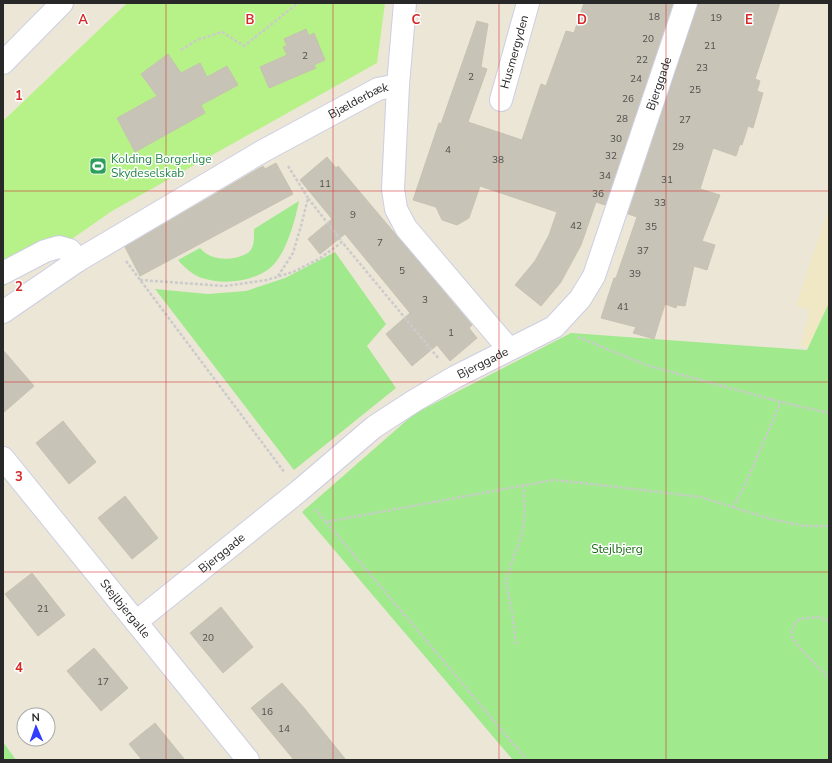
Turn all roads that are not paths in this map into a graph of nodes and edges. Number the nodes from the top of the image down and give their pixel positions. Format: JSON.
{"nodes":[{"id":1,"x":62,"y":3,"type":"edge"},
{"id":2,"x":405,"y":3,"type":"edge"},
{"id":3,"x":528,"y":3,"type":"edge"},
{"id":4,"x":686,"y":3,"type":"edge"},
{"id":5,"x":3,"y":63,"type":"edge"},
{"id":6,"x":398,"y":85,"type":"junction"},
{"id":7,"x":501,"y":100,"type":"dead end"},
{"id":8,"x":77,"y":261,"type":"junction"},
{"id":9,"x":3,"y":273,"type":"edge"},
{"id":10,"x":3,"y":312,"type":"edge"},
{"id":11,"x":509,"y":349,"type":"junction"},
{"id":12,"x":3,"y":458,"type":"edge"},
{"id":13,"x":136,"y":622,"type":"junction"},
{"id":14,"x":248,"y":760,"type":"edge"}],
"edges":[{"from":1,"to":5,"type":"street"},
{"from":2,"to":6,"type":"street"},
{"from":3,"to":7,"type":"street","name":"Husmergyden"},
{"from":4,"to":11,"type":"street","name":"Bjerggade"},
{"from":6,"to":8,"type":"street","name":"Bjælderbæk"},
{"from":6,"to":11,"type":"street","name":"Bjælderbæk"},
{"from":8,"to":9,"type":"street"},
{"from":8,"to":10,"type":"street","name":"Bjælderbæk"},
{"from":11,"to":13,"type":"street","name":"Bjerggade"},
{"from":12,"to":13,"type":"street","name":"Stejlbjergalle"},
{"from":13,"to":14,"type":"street","name":"Stejlbjergalle"}]}
